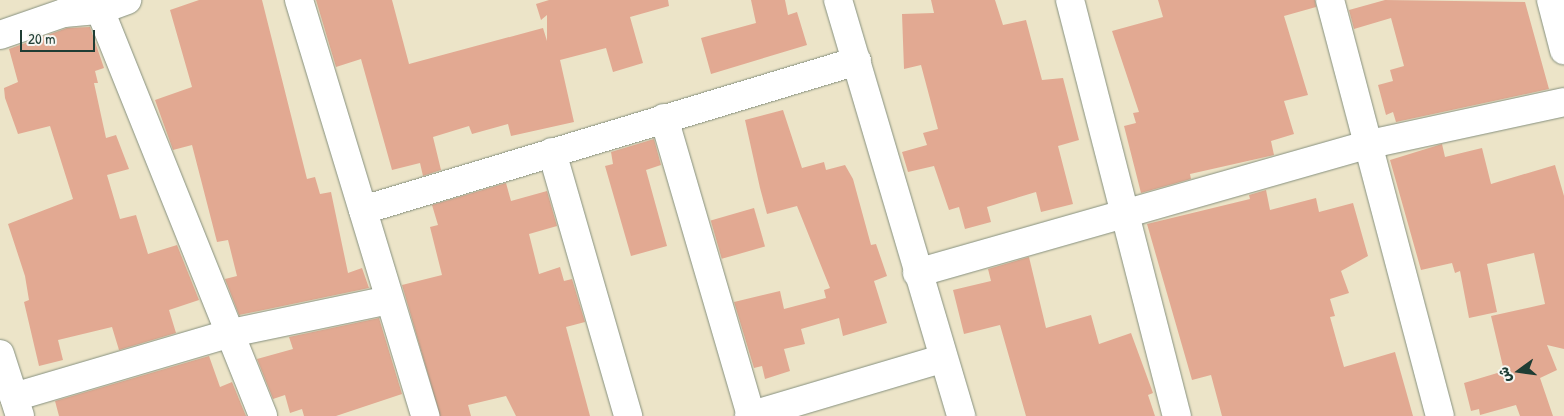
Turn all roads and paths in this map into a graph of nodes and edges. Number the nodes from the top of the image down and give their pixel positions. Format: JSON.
{"nodes":[{"id":1,"x":127,"y":0,"type":"edge"},
{"id":2,"x":299,"y":0,"type":"edge"},
{"id":3,"x":838,"y":0,"type":"edge"},
{"id":4,"x":1070,"y":0,"type":"edge"},
{"id":5,"x":1330,"y":0,"type":"edge"},
{"id":6,"x":1551,"y":0,"type":"edge"},
{"id":7,"x":63,"y":6,"type":"edge"},
{"id":8,"x":100,"y":10,"type":"junction"},
{"id":9,"x":0,"y":35,"type":"edge"},
{"id":10,"x":1564,"y":50,"type":"edge"},
{"id":11,"x":857,"y":62,"type":"junction"},
{"id":12,"x":1564,"y":102,"type":"edge"},
{"id":13,"x":664,"y":118,"type":"junction"},
{"id":14,"x":1370,"y":144,"type":"junction"},
{"id":15,"x":552,"y":152,"type":"junction"},
{"id":16,"x":363,"y":210,"type":"junction"},
{"id":17,"x":1124,"y":216,"type":"junction"},
{"id":18,"x":917,"y":273,"type":"junction"},
{"id":19,"x":389,"y":300,"type":"junction"},
{"id":20,"x":230,"y":333,"type":"junction"},
{"id":21,"x":0,"y":354,"type":"edge"},
{"id":22,"x":942,"y":359,"type":"junction"},
{"id":23,"x":17,"y":406,"type":"edge"},
{"id":24,"x":263,"y":416,"type":"edge"},
{"id":25,"x":425,"y":416,"type":"edge"},
{"id":26,"x":628,"y":416,"type":"edge"},
{"id":27,"x":750,"y":416,"type":"edge"},
{"id":28,"x":961,"y":416,"type":"edge"},
{"id":29,"x":1178,"y":416,"type":"edge"},
{"id":30,"x":1440,"y":416,"type":"edge"}],
"edges":[{"from":1,"to":8,"type":"street"},
{"from":2,"to":16,"type":"street"},
{"from":3,"to":11,"type":"street"},
{"from":4,"to":17,"type":"street"},
{"from":5,"to":14,"type":"street"},
{"from":6,"to":10,"type":"street"},
{"from":7,"to":8,"type":"street"},
{"from":7,"to":9,"type":"street"},
{"from":8,"to":20,"type":"street"},
{"from":11,"to":13,"type":"street"},
{"from":11,"to":18,"type":"street"},
{"from":12,"to":14,"type":"street"},
{"from":13,"to":15,"type":"street"},
{"from":13,"to":27,"type":"street"},
{"from":14,"to":17,"type":"street"},
{"from":14,"to":30,"type":"street"},
{"from":15,"to":16,"type":"street"},
{"from":15,"to":26,"type":"street"},
{"from":16,"to":19,"type":"street"},
{"from":17,"to":18,"type":"street"},
{"from":17,"to":29,"type":"street"},
{"from":18,"to":22,"type":"street"},
{"from":19,"to":20,"type":"street"},
{"from":19,"to":25,"type":"street"},
{"from":20,"to":23,"type":"street"},
{"from":20,"to":24,"type":"street"},
{"from":21,"to":23,"type":"street"},
{"from":22,"to":27,"type":"street"},
{"from":22,"to":28,"type":"street"}]}
